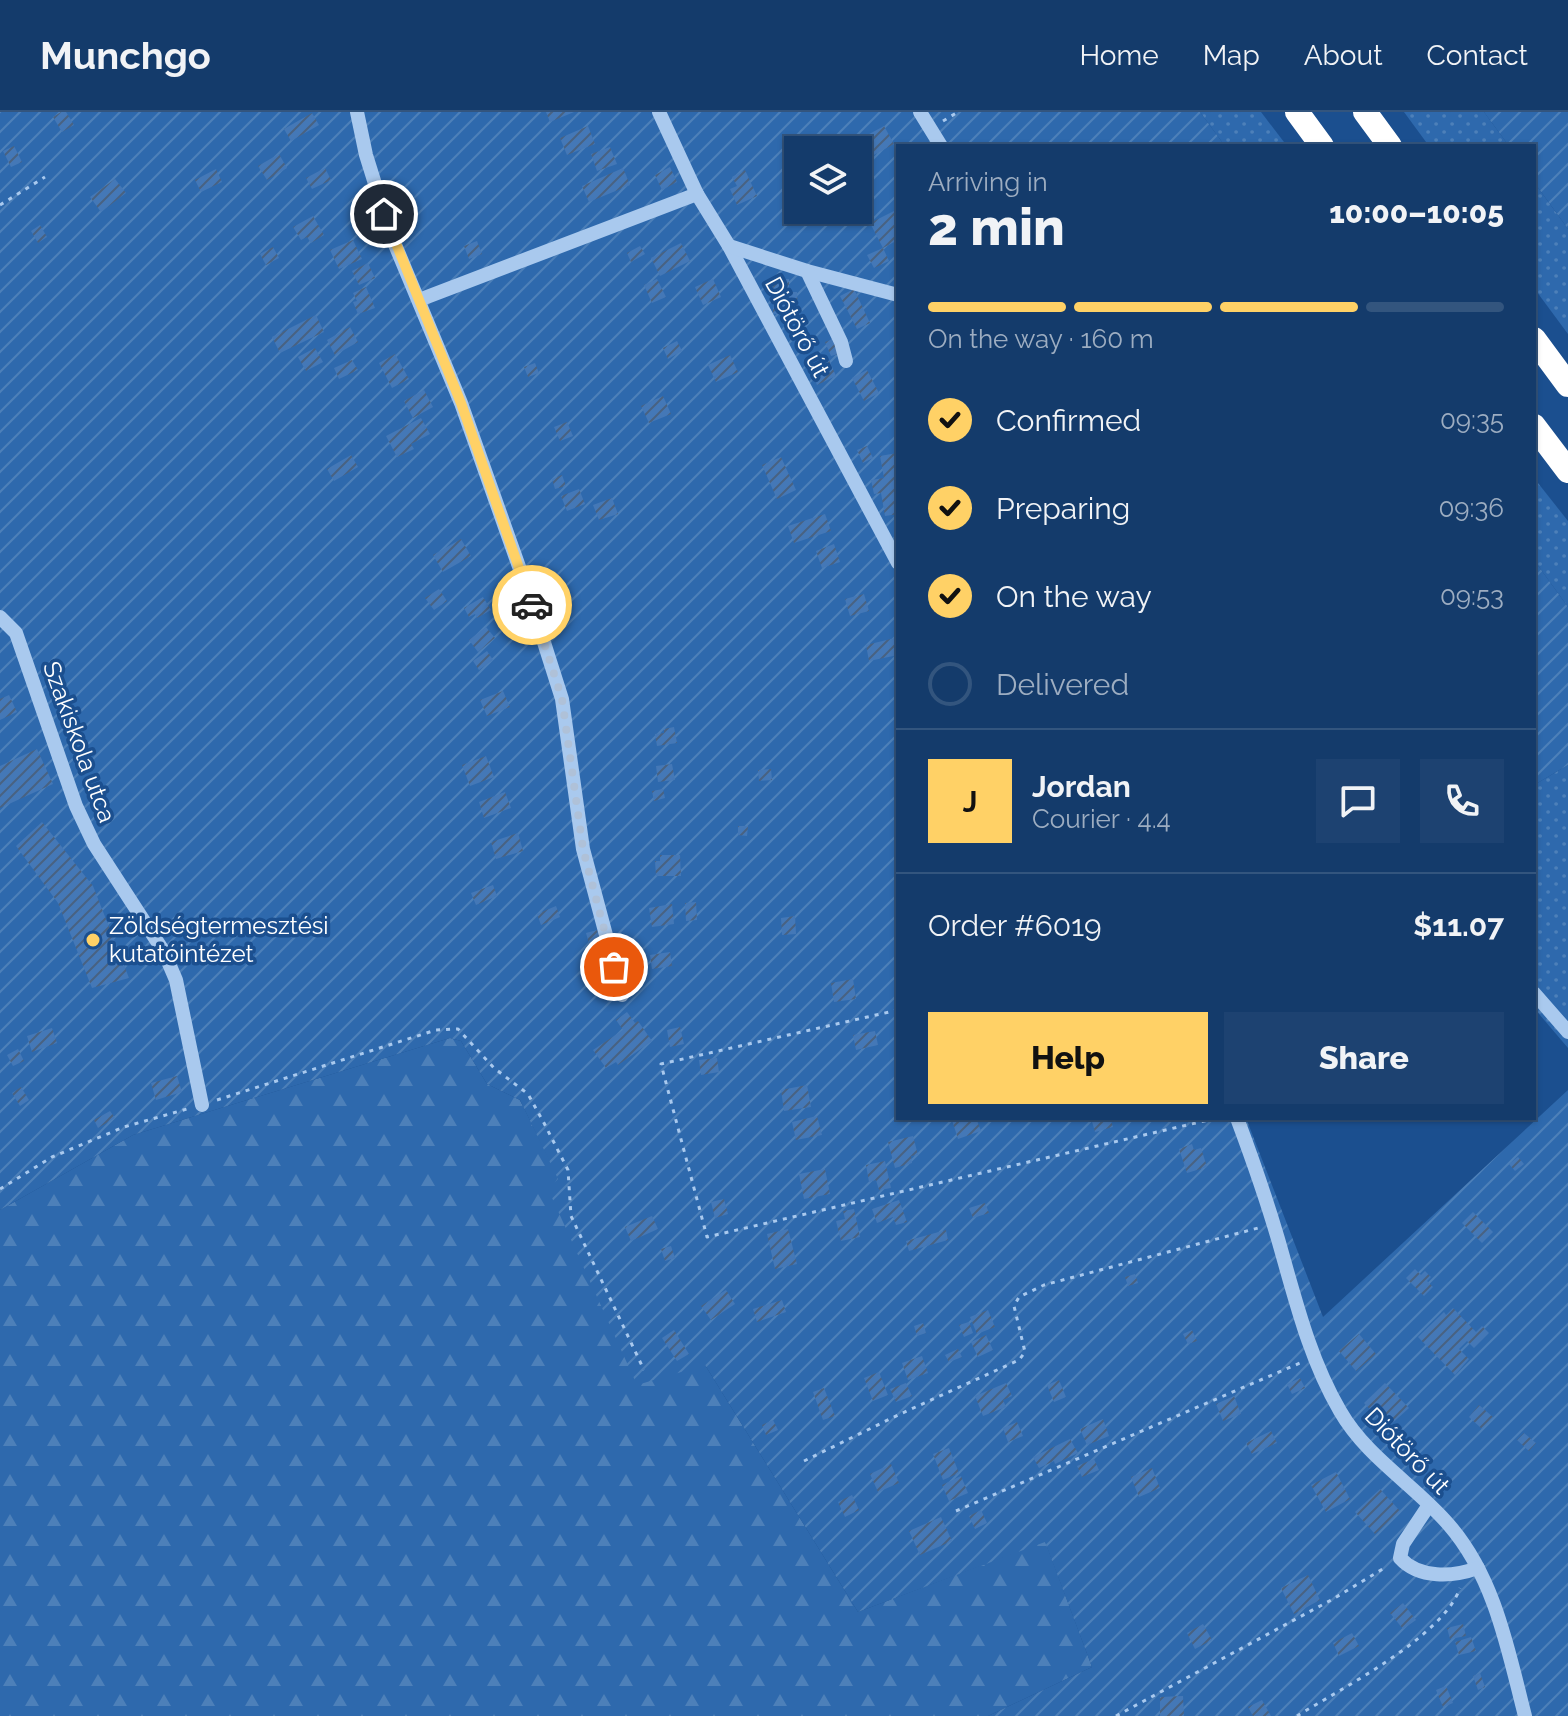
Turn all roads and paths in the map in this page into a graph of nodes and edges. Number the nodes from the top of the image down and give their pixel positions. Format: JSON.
{"nodes":[{"id":1,"x":357,"y":112,"type":"edge"},
{"id":2,"x":659,"y":112,"type":"edge"},
{"id":3,"x":920,"y":112,"type":"edge"},
{"id":4,"x":1297,"y":112,"type":"edge"},
{"id":5,"x":1365,"y":112,"type":"edge"},
{"id":6,"x":940,"y":144,"type":"edge"},
{"id":7,"x":1321,"y":144,"type":"edge"},
{"id":8,"x":1389,"y":144,"type":"edge"},
{"id":9,"x":45,"y":177,"type":"dead end"},
{"id":10,"x":697,"y":194,"type":"junction"},
{"id":11,"x":0,"y":205,"type":"edge"},
{"id":12,"x":729,"y":246,"type":"junction"},
{"id":13,"x":807,"y":271,"type":"junction"},
{"id":14,"x":896,"y":294,"type":"edge"},
{"id":15,"x":419,"y":300,"type":"junction"},
{"id":16,"x":1536,"y":342,"type":"edge"},
{"id":17,"x":846,"y":361,"type":"dead end"},
{"id":18,"x":1568,"y":385,"type":"edge"},
{"id":19,"x":1536,"y":429,"type":"edge"},
{"id":20,"x":1568,"y":471,"type":"edge"},
{"id":21,"x":896,"y":559,"type":"edge"},
{"id":22,"x":0,"y":617,"type":"edge"},
{"id":23,"x":622,"y":995,"type":"dead end"},
{"id":24,"x":1536,"y":995,"type":"edge"},
{"id":25,"x":896,"y":1010,"type":"edge"},
{"id":26,"x":1568,"y":1032,"type":"edge"},
{"id":27,"x":202,"y":1105,"type":"junction"},
{"id":28,"x":1208,"y":1120,"type":"edge"},
{"id":29,"x":1238,"y":1120,"type":"edge"},
{"id":30,"x":0,"y":1189,"type":"edge"},
{"id":31,"x":1274,"y":1224,"type":"junction"},
{"id":32,"x":1314,"y":1357,"type":"junction"},
{"id":33,"x":644,"y":1370,"type":"dead end"},
{"id":34,"x":804,"y":1461,"type":"dead end"},
{"id":35,"x":1429,"y":1505,"type":"junction"},
{"id":36,"x":956,"y":1511,"type":"dead end"},
{"id":37,"x":1400,"y":1558,"type":"junction"},
{"id":38,"x":1471,"y":1570,"type":"junction"},
{"id":39,"x":1116,"y":1716,"type":"edge"},
{"id":40,"x":1297,"y":1716,"type":"edge"},
{"id":41,"x":1525,"y":1716,"type":"edge"}],
"edges":[{"from":1,"to":15,"type":"street"},
{"from":2,"to":10,"type":"street","name":"Diótörő út"},
{"from":3,"to":6,"type":"street"},
{"from":4,"to":7,"type":"highway"},
{"from":5,"to":8,"type":"highway"},
{"from":9,"to":11,"type":"path"},
{"from":10,"to":12,"type":"street","name":"Diótörő út"},
{"from":10,"to":15,"type":"street"},
{"from":12,"to":13,"type":"street"},
{"from":12,"to":21,"type":"street","name":"Diótörő út"},
{"from":13,"to":14,"type":"street"},
{"from":13,"to":17,"type":"street"},
{"from":15,"to":23,"type":"street"},
{"from":16,"to":18,"type":"highway"},
{"from":19,"to":20,"type":"highway"},
{"from":22,"to":27,"type":"street","name":"Szakiskola utca"},
{"from":24,"to":26,"type":"street"},
{"from":25,"to":28,"type":"path"},
{"from":27,"to":30,"type":"path"},
{"from":27,"to":33,"type":"path"},
{"from":29,"to":31,"type":"street","name":"Diótörő út"},
{"from":31,"to":32,"type":"street","name":"Diótörő út"},
{"from":31,"to":34,"type":"path"},
{"from":32,"to":35,"type":"street","name":"Diótörő út"},
{"from":32,"to":36,"type":"path"},
{"from":35,"to":37,"type":"street"},
{"from":35,"to":38,"type":"street","name":"Diótörő út"},
{"from":37,"to":38,"type":"street"},
{"from":37,"to":39,"type":"path"},
{"from":38,"to":40,"type":"path"},
{"from":38,"to":41,"type":"street","name":"Diótörő út"}]}
